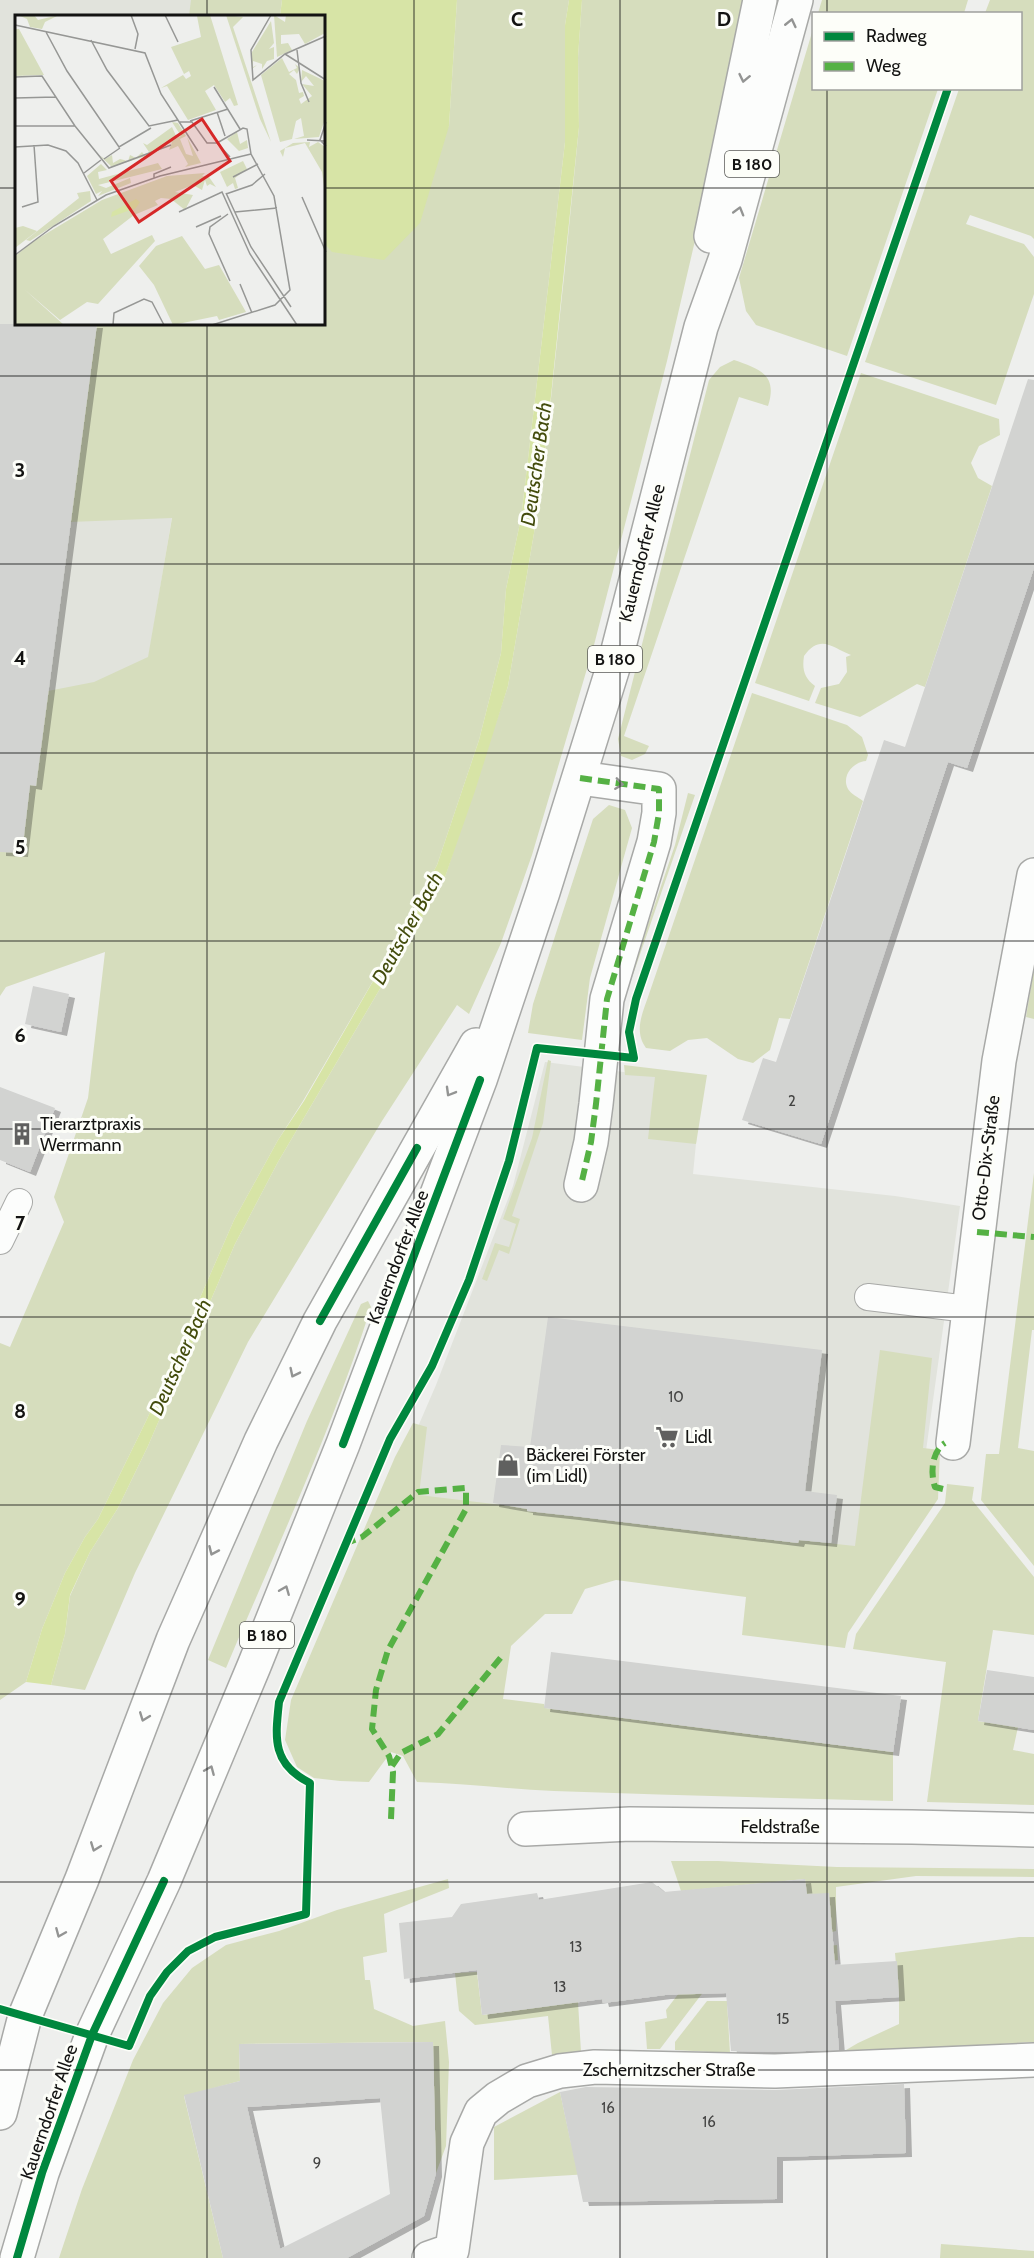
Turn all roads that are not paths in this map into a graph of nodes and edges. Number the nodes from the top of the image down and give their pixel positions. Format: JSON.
{"nodes":[{"id":1,"x":760,"y":0,"type":"edge"},
{"id":2,"x":796,"y":0,"type":"edge"},
{"id":3,"x":701,"y":327,"type":"junction"},
{"id":4,"x":580,"y":778,"type":"junction"},
{"id":5,"x":1034,"y":875,"type":"edge"},
{"id":6,"x":510,"y":986,"type":"junction"},
{"id":7,"x":581,"y":1185,"type":"dead end"},
{"id":8,"x":19,"y":1202,"type":"dead end"},
{"id":9,"x":0,"y":1241,"type":"edge"},
{"id":10,"x":868,"y":1297,"type":"dead end"},
{"id":11,"x":968,"y":1309,"type":"junction"},
{"id":12,"x":953,"y":1443,"type":"dead end"},
{"id":13,"x":525,"y":1829,"type":"dead end"},
{"id":14,"x":1034,"y":1830,"type":"edge"},
{"id":15,"x":1034,"y":2060,"type":"edge"},
{"id":16,"x":0,"y":2113,"type":"edge"},
{"id":17,"x":444,"y":2255,"type":"edge"},
{"id":18,"x":17,"y":2258,"type":"edge"}],
"edges":[{"from":1,"to":3,"type":"main road","name":"Kauerndorfer Allee","number":"B 180","one_way":true},
{"from":3,"to":2,"type":"main road","name":"Kauerndorfer Allee","number":"B 180","one_way":true},
{"from":3,"to":4,"type":"main road","name":"Kauerndorfer Allee","number":"B 180"},
{"from":4,"to":6,"type":"main road","name":"Kauerndorfer Allee","number":"B 180"},
{"from":4,"to":7,"type":"main road","one_way":true},
{"from":5,"to":11,"type":"main road","name":"Otto-Dix-Straße"},
{"from":6,"to":16,"type":"main road","name":"Kauerndorfer Allee","number":"B 180","one_way":true},
{"from":18,"to":6,"type":"main road","name":"Kauerndorfer Allee","number":"B 180","one_way":true},
{"from":8,"to":9,"type":"lane"},
{"from":10,"to":11,"type":"lane"},
{"from":11,"to":12,"type":"main road","name":"Otto-Dix-Straße"},
{"from":13,"to":14,"type":"main road","name":"Feldstraße"},
{"from":15,"to":17,"type":"main road","name":"Zschernitzscher Straße"}]}
